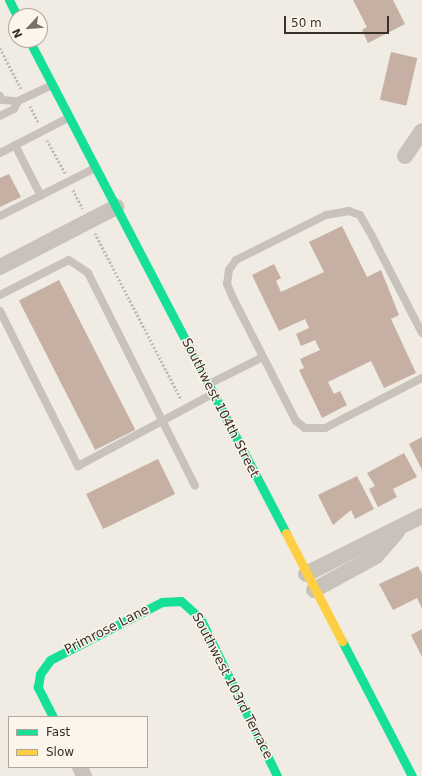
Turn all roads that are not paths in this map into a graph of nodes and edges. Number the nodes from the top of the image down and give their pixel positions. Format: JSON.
{"nodes":[{"id":1,"x":33,"y":48,"type":"edge"},
{"id":2,"x":52,"y":85,"type":"junction"},
{"id":3,"x":1,"y":98,"type":"edge"},
{"id":4,"x":18,"y":101,"type":"junction"},
{"id":5,"x":0,"y":116,"type":"edge"},
{"id":6,"x":69,"y":117,"type":"junction"},
{"id":7,"x":422,"y":131,"type":"edge"},
{"id":8,"x":15,"y":145,"type":"junction"},
{"id":9,"x":0,"y":153,"type":"edge"},
{"id":10,"x":405,"y":156,"type":"dead end"},
{"id":11,"x":95,"y":168,"type":"junction"},
{"id":12,"x":41,"y":196,"type":"junction"},
{"id":13,"x":116,"y":207,"type":"junction"},
{"id":14,"x":0,"y":216,"type":"edge"},
{"id":15,"x":0,"y":267,"type":"edge"},
{"id":16,"x":0,"y":295,"type":"edge"},
{"id":17,"x":0,"y":311,"type":"edge"},
{"id":18,"x":422,"y":333,"type":"edge"},
{"id":19,"x":263,"y":356,"type":"junction"},
{"id":20,"x":422,"y":378,"type":"edge"},
{"id":21,"x":208,"y":385,"type":"junction"},
{"id":22,"x":213,"y":394,"type":"junction"},
{"id":23,"x":162,"y":421,"type":"junction"},
{"id":24,"x":195,"y":486,"type":"dead end"},
{"id":25,"x":422,"y":516,"type":"edge"},
{"id":26,"x":400,"y":529,"type":"junction"},
{"id":27,"x":306,"y":574,"type":"junction"},
{"id":28,"x":314,"y":590,"type":"junction"},
{"id":29,"x":181,"y":601,"type":"joint"},
{"id":30,"x":52,"y":716,"type":"edge"},
{"id":31,"x":277,"y":776,"type":"edge"},
{"id":32,"x":412,"y":776,"type":"edge"}],
"edges":[{"from":1,"to":2,"type":"main road","name":"Southwest 104th Street"},
{"from":2,"to":4,"type":"lane"},
{"from":2,"to":6,"type":"main road","name":"Southwest 104th Street"},
{"from":3,"to":4,"type":"lane"},
{"from":4,"to":5,"type":"lane"},
{"from":6,"to":8,"type":"lane"},
{"from":6,"to":11,"type":"main road","name":"Southwest 104th Street"},
{"from":7,"to":10,"type":"street"},
{"from":8,"to":9,"type":"lane"},
{"from":8,"to":12,"type":"lane"},
{"from":11,"to":12,"type":"lane"},
{"from":11,"to":13,"type":"main road","name":"Southwest 104th Street"},
{"from":12,"to":14,"type":"lane"},
{"from":13,"to":15,"type":"street"},
{"from":13,"to":21,"type":"main road","name":"Southwest 104th Street"},
{"from":16,"to":23,"type":"lane"},
{"from":17,"to":23,"type":"lane"},
{"from":18,"to":19,"type":"lane"},
{"from":19,"to":20,"type":"lane"},
{"from":19,"to":21,"type":"lane"},
{"from":21,"to":22,"type":"main road","name":"Southwest 104th Street"},
{"from":22,"to":23,"type":"lane"},
{"from":22,"to":27,"type":"main road","name":"Southwest 104th Street"},
{"from":23,"to":24,"type":"lane"},
{"from":25,"to":26,"type":"street"},
{"from":26,"to":27,"type":"street"},
{"from":26,"to":28,"type":"street"},
{"from":27,"to":28,"type":"main road","name":"Southwest 104th Street"},
{"from":28,"to":32,"type":"main road","name":"Southwest 104th Street"},
{"from":29,"to":30,"type":"main road","name":"Primrose Lane"},
{"from":29,"to":31,"type":"main road","name":"Southwest 103rd Terrace"}]}
